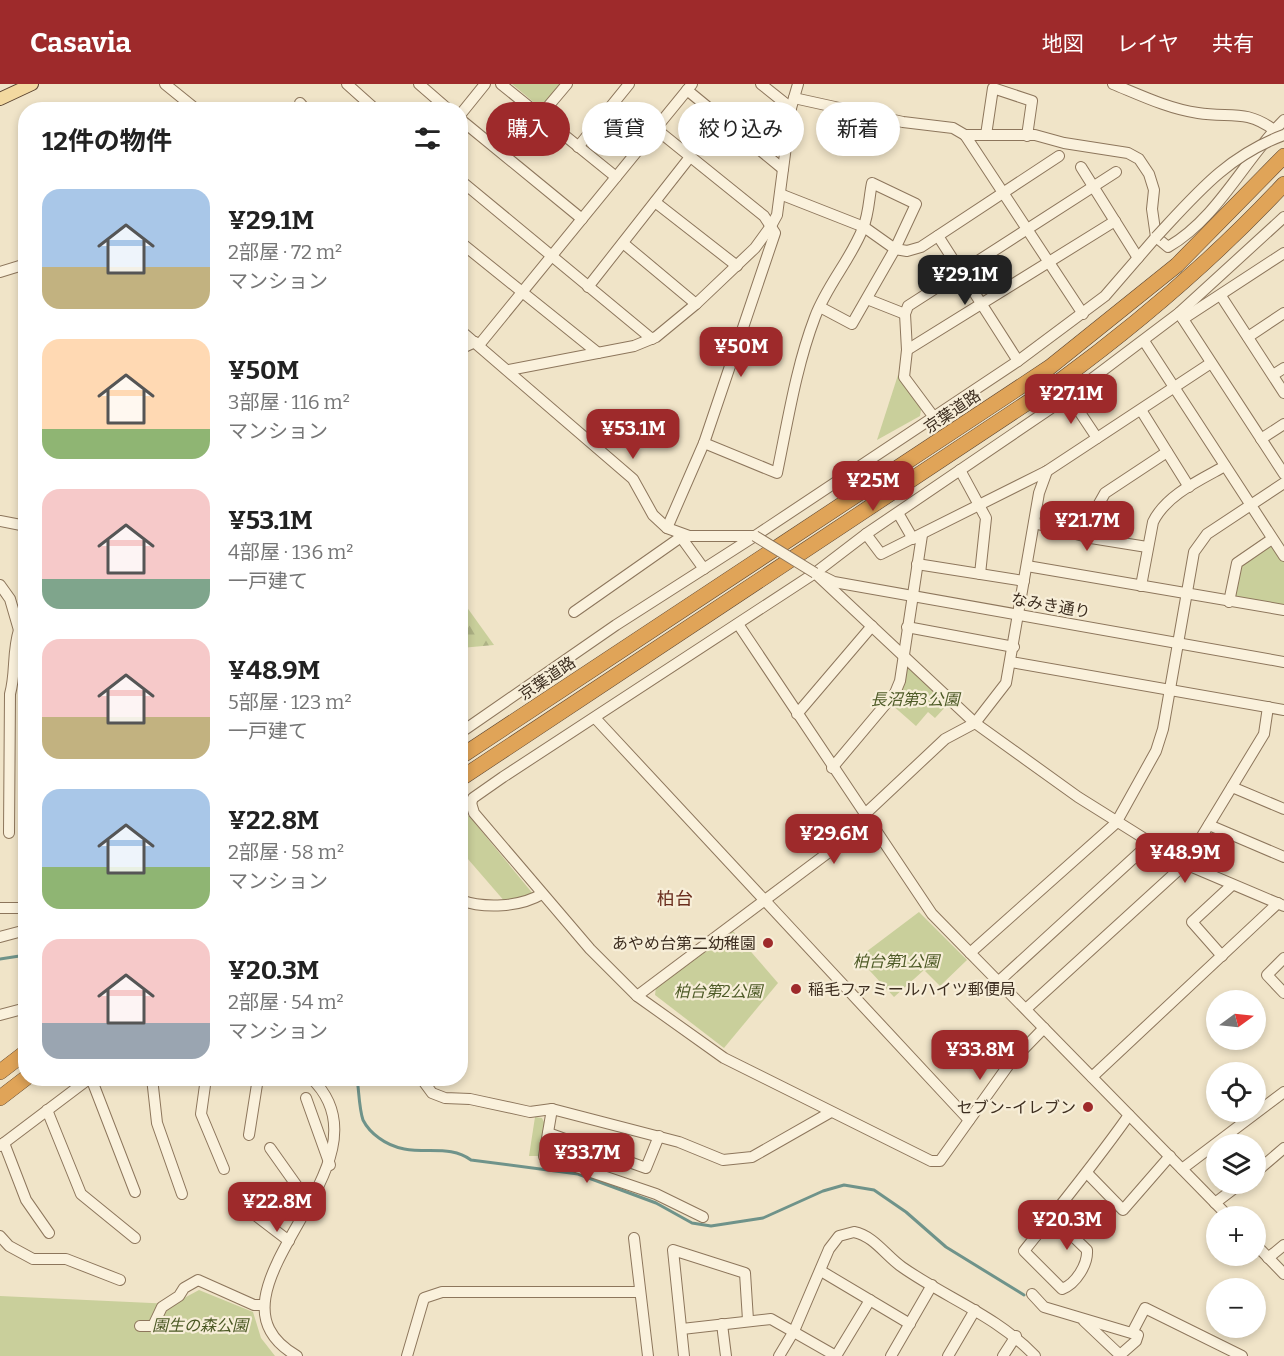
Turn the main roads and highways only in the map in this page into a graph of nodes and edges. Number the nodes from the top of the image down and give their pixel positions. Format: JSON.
{"nodes":[{"id":1,"x":32,"y":84,"type":"edge"},
{"id":2,"x":0,"y":99,"type":"edge"},
{"id":3,"x":1284,"y":156,"type":"edge"},
{"id":4,"x":1284,"y":184,"type":"edge"},
{"id":5,"x":468,"y":752,"type":"edge"},
{"id":6,"x":468,"y":773,"type":"edge"},
{"id":7,"x":18,"y":1058,"type":"edge"},
{"id":8,"x":0,"y":1072,"type":"edge"},
{"id":9,"x":18,"y":1084,"type":"edge"},
{"id":10,"x":0,"y":1098,"type":"edge"}],
"edges":[{"from":1,"to":2,"type":"main road"},
{"from":3,"to":5,"type":"highway","name":"京葉道路"},
{"from":4,"to":6,"type":"highway"},
{"from":7,"to":8,"type":"highway"},
{"from":9,"to":10,"type":"highway"}]}
